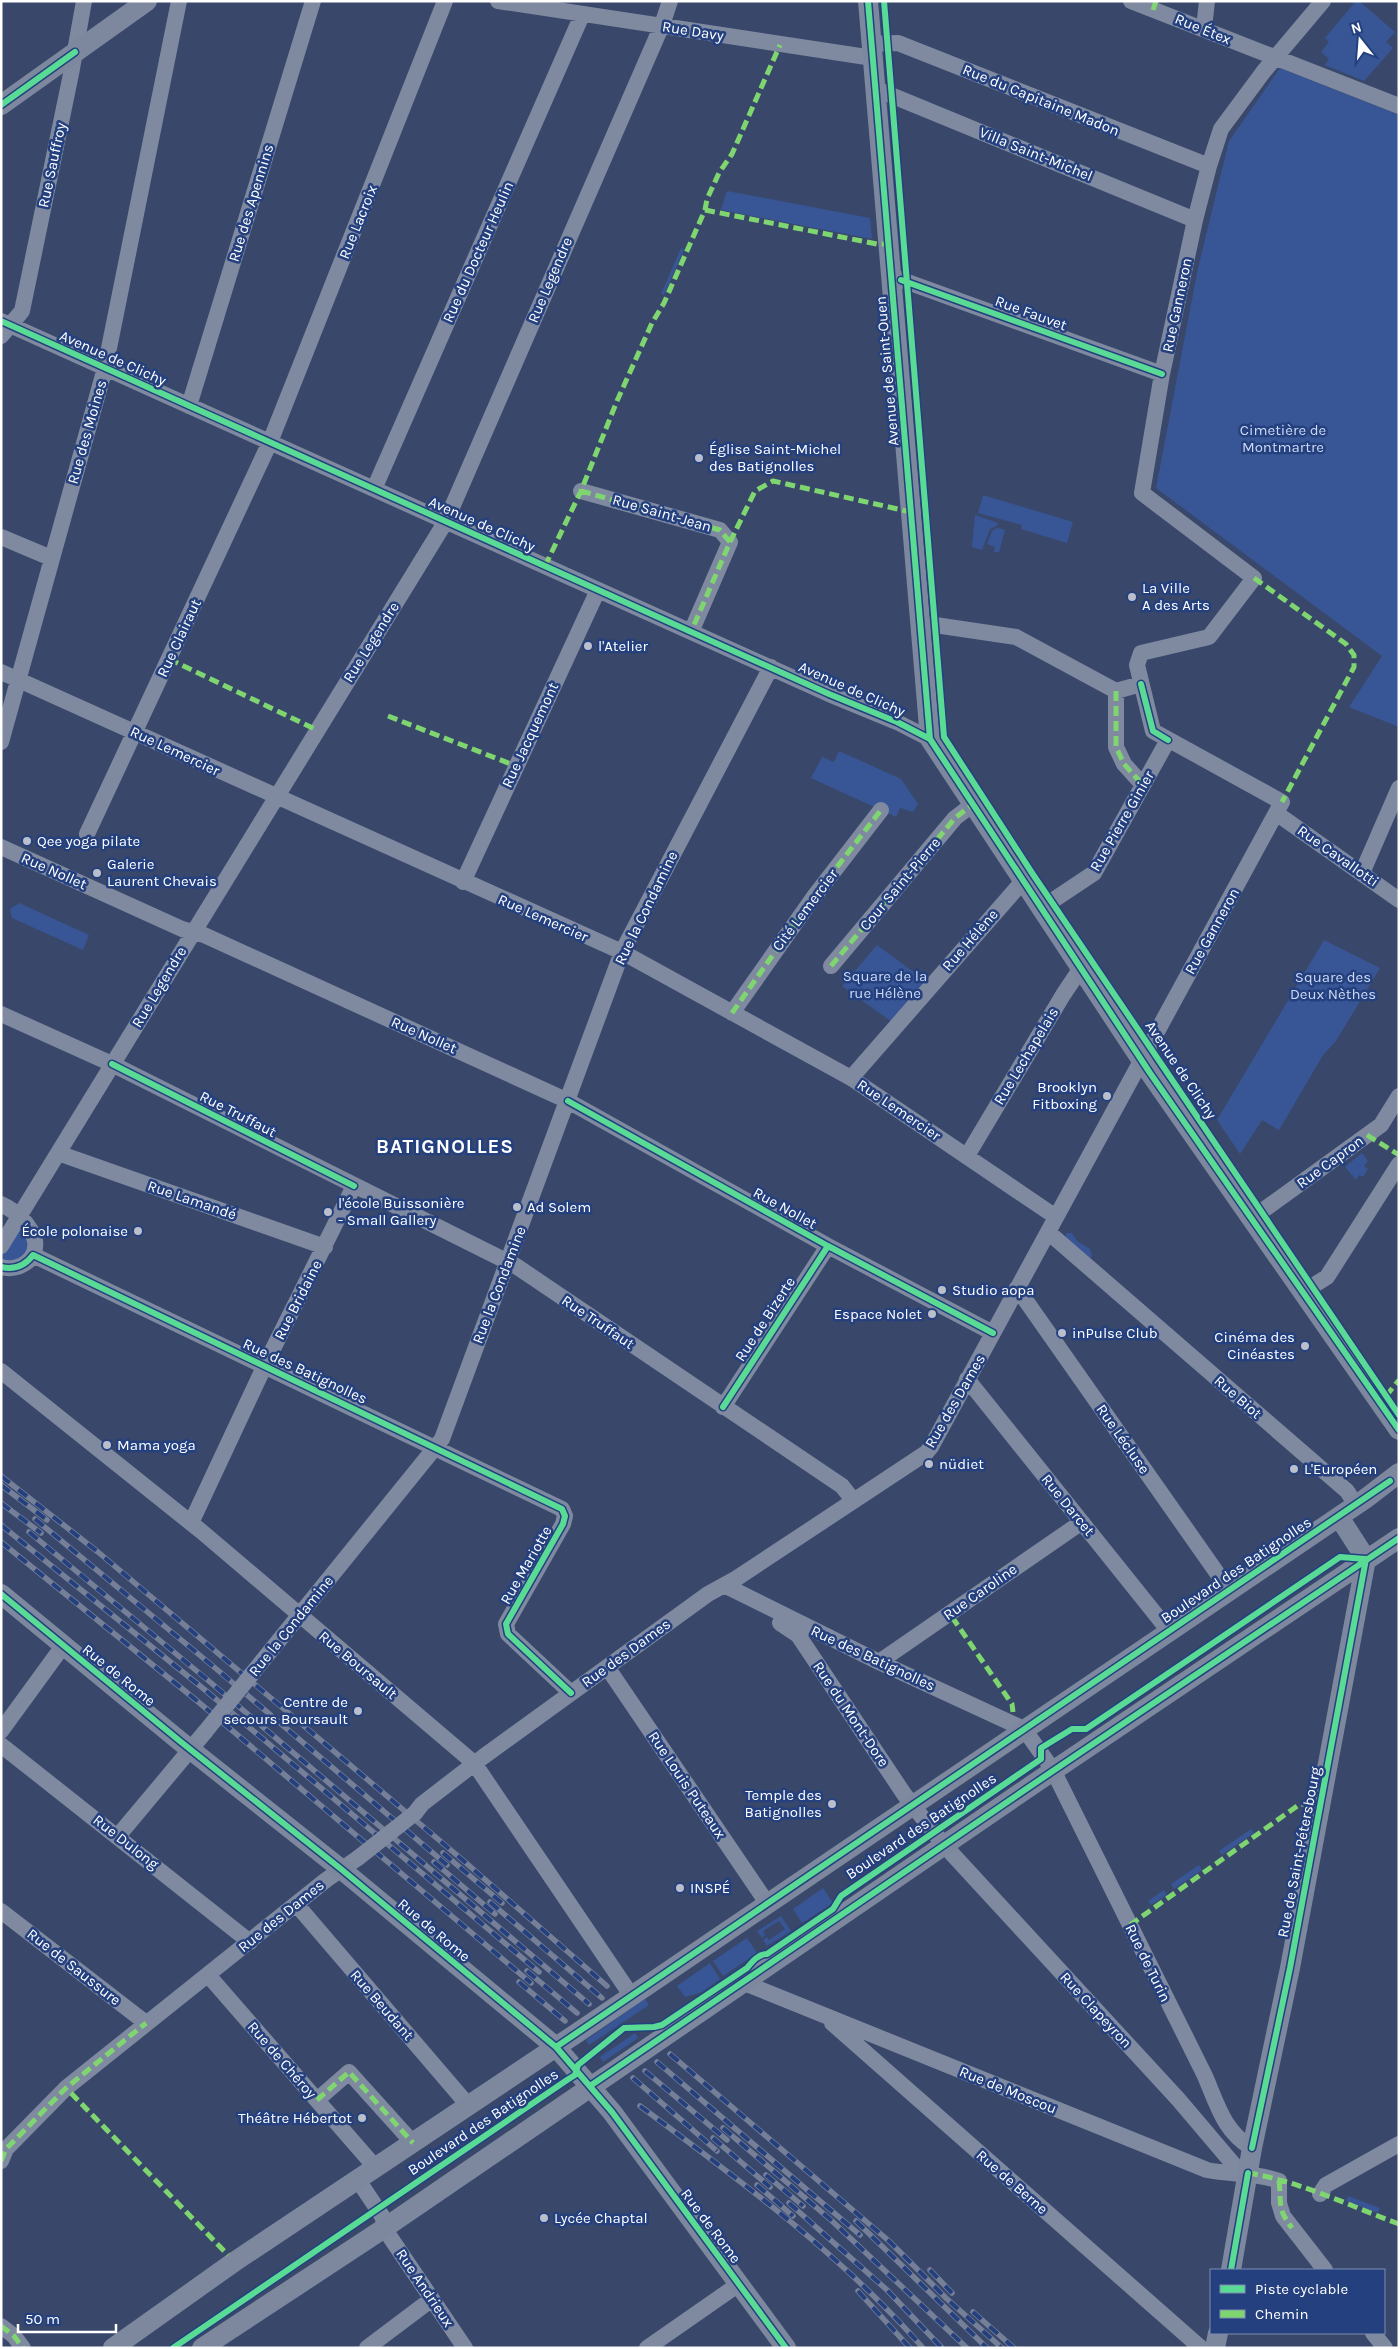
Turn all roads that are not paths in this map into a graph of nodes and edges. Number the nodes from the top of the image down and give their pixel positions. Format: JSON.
{"nodes":[{"id":1,"x":84,"y":1,"type":"edge"},
{"id":2,"x":147,"y":1,"type":"edge"},
{"id":3,"x":179,"y":1,"type":"edge"},
{"id":4,"x":313,"y":1,"type":"edge"},
{"id":5,"x":445,"y":1,"type":"edge"},
{"id":6,"x":498,"y":1,"type":"edge"},
{"id":7,"x":670,"y":1,"type":"edge"},
{"id":8,"x":868,"y":1,"type":"edge"},
{"id":9,"x":1131,"y":1,"type":"edge"},
{"id":10,"x":1207,"y":1,"type":"edge"},
{"id":11,"x":1323,"y":1,"type":"edge"},
{"id":12,"x":582,"y":15,"type":"junction"},
{"id":13,"x":662,"y":25,"type":"junction"},
{"id":14,"x":1204,"y":28,"type":"junction"},
{"id":15,"x":873,"y":51,"type":"junction"},
{"id":16,"x":75,"y":52,"type":"junction"},
{"id":17,"x":1275,"y":57,"type":"junction"},
{"id":18,"x":876,"y":89,"type":"junction"},
{"id":19,"x":1,"y":105,"type":"edge"},
{"id":20,"x":1399,"y":106,"type":"edge"},
{"id":21,"x":1209,"y":166,"type":"junction"},
{"id":22,"x":1195,"y":220,"type":"junction"},
{"id":23,"x":891,"y":276,"type":"junction"},
{"id":24,"x":4,"y":327,"type":"edge"},
{"id":25,"x":106,"y":368,"type":"junction"},
{"id":26,"x":1162,"y":374,"type":"junction"},
{"id":27,"x":189,"y":406,"type":"junction"},
{"id":28,"x":270,"y":442,"type":"junction"},
{"id":29,"x":374,"y":489,"type":"junction"},
{"id":30,"x":581,"y":491,"type":"dead end"},
{"id":31,"x":446,"y":521,"type":"junction"},
{"id":32,"x":1,"y":537,"type":"edge"},
{"id":33,"x":51,"y":558,"type":"junction"},
{"id":34,"x":1254,"y":578,"type":"joint"},
{"id":35,"x":598,"y":590,"type":"junction"},
{"id":36,"x":920,"y":626,"type":"junction"},
{"id":37,"x":691,"y":632,"type":"junction"},
{"id":38,"x":771,"y":668,"type":"junction"},
{"id":39,"x":1,"y":672,"type":"edge"},
{"id":40,"x":17,"y":679,"type":"junction"},
{"id":41,"x":1141,"y":684,"type":"junction"},
{"id":42,"x":1116,"y":691,"type":"junction"},
{"id":43,"x":134,"y":732,"type":"junction"},
{"id":44,"x":930,"y":739,"type":"junction"},
{"id":45,"x":1168,"y":740,"type":"junction"},
{"id":46,"x":1,"y":742,"type":"edge"},
{"id":47,"x":1142,"y":784,"type":"junction"},
{"id":48,"x":1399,"y":788,"type":"edge"},
{"id":49,"x":277,"y":796,"type":"junction"},
{"id":50,"x":972,"y":804,"type":"junction"},
{"id":51,"x":1279,"y":807,"type":"junction"},
{"id":52,"x":881,"y":810,"type":"dead end"},
{"id":53,"x":87,"y":834,"type":"dead end"},
{"id":54,"x":1,"y":847,"type":"edge"},
{"id":55,"x":1362,"y":873,"type":"junction"},
{"id":56,"x":1023,"y":881,"type":"junction"},
{"id":57,"x":463,"y":882,"type":"junction"},
{"id":58,"x":1399,"y":900,"type":"edge"},
{"id":59,"x":1040,"y":909,"type":"junction"},
{"id":60,"x":192,"y":932,"type":"junction"},
{"id":61,"x":622,"y":952,"type":"junction"},
{"id":62,"x":831,"y":966,"type":"dead end"},
{"id":63,"x":1081,"y":968,"type":"junction"},
{"id":64,"x":732,"y":1013,"type":"junction"},
{"id":65,"x":1,"y":1014,"type":"edge"},
{"id":66,"x":1141,"y":1060,"type":"junction"},
{"id":67,"x":112,"y":1064,"type":"junction"},
{"id":68,"x":851,"y":1078,"type":"junction"},
{"id":69,"x":1399,"y":1096,"type":"edge"},
{"id":70,"x":568,"y":1101,"type":"junction"},
{"id":71,"x":58,"y":1153,"type":"junction"},
{"id":72,"x":967,"y":1156,"type":"junction"},
{"id":73,"x":1399,"y":1164,"type":"edge"},
{"id":74,"x":354,"y":1186,"type":"junction"},
{"id":75,"x":1,"y":1204,"type":"edge"},
{"id":76,"x":20,"y":1215,"type":"junction"},
{"id":77,"x":1056,"y":1217,"type":"junction"},
{"id":78,"x":1252,"y":1219,"type":"junction"},
{"id":79,"x":1048,"y":1232,"type":"junction"},
{"id":80,"x":1,"y":1246,"type":"edge"},
{"id":81,"x":828,"y":1246,"type":"junction"},
{"id":82,"x":325,"y":1247,"type":"junction"},
{"id":83,"x":33,"y":1255,"type":"junction"},
{"id":84,"x":508,"y":1263,"type":"junction"},
{"id":85,"x":1,"y":1267,"type":"edge"},
{"id":86,"x":1017,"y":1288,"type":"junction"},
{"id":87,"x":1304,"y":1292,"type":"junction"},
{"id":88,"x":993,"y":1333,"type":"junction"},
{"id":89,"x":265,"y":1366,"type":"junction"},
{"id":90,"x":1,"y":1371,"type":"edge"},
{"id":91,"x":968,"y":1380,"type":"junction"},
{"id":92,"x":724,"y":1406,"type":"junction"},
{"id":93,"x":1399,"y":1430,"type":"edge"},
{"id":94,"x":436,"y":1447,"type":"junction"},
{"id":95,"x":1399,"y":1473,"type":"edge"},
{"id":96,"x":853,"y":1500,"type":"junction"},
{"id":97,"x":1356,"y":1505,"type":"junction"},
{"id":98,"x":564,"y":1512,"type":"joint"},
{"id":99,"x":1338,"y":1517,"type":"junction"},
{"id":100,"x":1082,"y":1522,"type":"junction"},
{"id":101,"x":191,"y":1523,"type":"junction"},
{"id":102,"x":1399,"y":1538,"type":"edge"},
{"id":103,"x":1366,"y":1559,"type":"junction"},
{"id":104,"x":731,"y":1589,"type":"junction"},
{"id":105,"x":1229,"y":1590,"type":"junction"},
{"id":106,"x":1,"y":1594,"type":"edge"},
{"id":107,"x":300,"y":1615,"type":"junction"},
{"id":108,"x":1169,"y":1631,"type":"junction"},
{"id":109,"x":64,"y":1646,"type":"junction"},
{"id":110,"x":879,"y":1662,"type":"junction"},
{"id":111,"x":607,"y":1667,"type":"junction"},
{"id":112,"x":571,"y":1693,"type":"junction"},
{"id":113,"x":1024,"y":1729,"type":"junction"},
{"id":114,"x":1,"y":1731,"type":"edge"},
{"id":115,"x":1,"y":1745,"type":"edge"},
{"id":116,"x":191,"y":1750,"type":"junction"},
{"id":117,"x":474,"y":1763,"type":"junction"},
{"id":118,"x":1053,"y":1770,"type":"junction"},
{"id":119,"x":913,"y":1804,"type":"junction"},
{"id":120,"x":118,"y":1836,"type":"junction"},
{"id":121,"x":944,"y":1845,"type":"junction"},
{"id":122,"x":341,"y":1869,"type":"junction"},
{"id":123,"x":767,"y":1902,"type":"junction"},
{"id":124,"x":296,"y":1904,"type":"junction"},
{"id":125,"x":1,"y":1911,"type":"edge"},
{"id":126,"x":250,"y":1942,"type":"junction"},
{"id":127,"x":208,"y":1975,"type":"junction"},
{"id":128,"x":742,"y":1982,"type":"junction"},
{"id":129,"x":631,"y":1995,"type":"junction"},
{"id":130,"x":824,"y":2016,"type":"junction"},
{"id":131,"x":146,"y":2024,"type":"junction"},
{"id":132,"x":556,"y":2047,"type":"junction"},
{"id":133,"x":590,"y":2086,"type":"junction"},
{"id":134,"x":317,"y":2100,"type":"junction"},
{"id":135,"x":468,"y":2105,"type":"junction"},
{"id":136,"x":413,"y":2143,"type":"junction"},
{"id":137,"x":1399,"y":2144,"type":"edge"},
{"id":138,"x":1252,"y":2148,"type":"junction"},
{"id":139,"x":1,"y":2161,"type":"edge"},
{"id":140,"x":376,"y":2168,"type":"junction"},
{"id":141,"x":1248,"y":2173,"type":"junction"},
{"id":142,"x":358,"y":2180,"type":"junction"},
{"id":143,"x":1320,"y":2194,"type":"dead end"},
{"id":144,"x":386,"y":2227,"type":"junction"},
{"id":145,"x":1231,"y":2269,"type":"edge"},
{"id":146,"x":1324,"y":2269,"type":"edge"},
{"id":147,"x":739,"y":2284,"type":"junction"},
{"id":148,"x":432,"y":2299,"type":"junction"},
{"id":149,"x":1,"y":2326,"type":"edge"},
{"id":150,"x":1218,"y":2334,"type":"edge"},
{"id":151,"x":1374,"y":2334,"type":"edge"},
{"id":152,"x":23,"y":2348,"type":"edge"},
{"id":153,"x":113,"y":2348,"type":"edge"},
{"id":154,"x":202,"y":2348,"type":"edge"},
{"id":155,"x":367,"y":2348,"type":"edge"},
{"id":156,"x":466,"y":2348,"type":"edge"},
{"id":157,"x":647,"y":2348,"type":"edge"},
{"id":158,"x":786,"y":2348,"type":"edge"},
{"id":159,"x":1201,"y":2348,"type":"edge"},
{"id":160,"x":1215,"y":2348,"type":"edge"},
{"id":161,"x":1385,"y":2348,"type":"edge"}],
"edges":[{"from":1,"to":16,"type":"street","name":"Rue Sauffroy"},
{"from":2,"to":16,"type":"main road"},
{"from":3,"to":25,"type":"street","name":"Rue des Moines"},
{"from":4,"to":27,"type":"street","name":"Rue des Apennins"},
{"from":5,"to":28,"type":"street","name":"Rue Lacroix"},
{"from":6,"to":12,"type":"street","name":"Rue Davy"},
{"from":7,"to":13,"type":"street","name":"Rue Legendre"},
{"from":8,"to":15,"type":"main road","name":"Avenue de Saint-Ouen"},
{"from":9,"to":14,"type":"street","name":"Rue Étex"},
{"from":10,"to":14,"type":"street"},
{"from":11,"to":17,"type":"street","name":"Rue Ganneron"},
{"from":12,"to":13,"type":"street","name":"Rue Davy"},
{"from":12,"to":29,"type":"street","name":"Rue du Docteur Heulin"},
{"from":13,"to":15,"type":"street","name":"Rue Davy"},
{"from":13,"to":31,"type":"street","name":"Rue Legendre"},
{"from":14,"to":17,"type":"street","name":"Rue Étex"},
{"from":15,"to":18,"type":"main road","name":"Avenue de Saint-Ouen"},
{"from":15,"to":21,"type":"street","name":"Rue du Capitaine Madon"},
{"from":16,"to":19,"type":"main road"},
{"from":16,"to":24,"type":"street","name":"Rue Sauffroy"},
{"from":17,"to":20,"type":"street","name":"Rue Étex"},
{"from":17,"to":21,"type":"street","name":"Rue Ganneron"},
{"from":18,"to":22,"type":"street","name":"Villa Saint-Michel"},
{"from":18,"to":23,"type":"main road","name":"Avenue de Saint-Ouen"},
{"from":21,"to":22,"type":"street","name":"Rue Ganneron"},
{"from":22,"to":26,"type":"street","name":"Rue Ganneron"},
{"from":23,"to":26,"type":"street","name":"Rue Fauvet"},
{"from":23,"to":36,"type":"main road","name":"Avenue de Saint-Ouen"},
{"from":24,"to":25,"type":"street","name":"Avenue de Clichy"},
{"from":25,"to":27,"type":"street","name":"Avenue de Clichy"},
{"from":25,"to":33,"type":"street","name":"Rue des Moines"},
{"from":26,"to":34,"type":"street","name":"Rue Ganneron"},
{"from":27,"to":28,"type":"street","name":"Avenue de Clichy"},
{"from":28,"to":29,"type":"street","name":"Avenue de Clichy"},
{"from":28,"to":43,"type":"street","name":"Rue Clairaut"},
{"from":29,"to":31,"type":"street","name":"Avenue de Clichy"},
{"from":30,"to":37,"type":"street","name":"Rue Saint-Jean"},
{"from":31,"to":35,"type":"street","name":"Avenue de Clichy"},
{"from":31,"to":49,"type":"street","name":"Rue Legendre"},
{"from":32,"to":33,"type":"street"},
{"from":33,"to":40,"type":"street","name":"Rue des Moines"},
{"from":34,"to":41,"type":"street","name":"Rue Cavallotti"},
{"from":35,"to":37,"type":"street","name":"Avenue de Clichy"},
{"from":35,"to":57,"type":"street","name":"Rue Jacquemont"},
{"from":36,"to":42,"type":"street"},
{"from":36,"to":44,"type":"main road","name":"Avenue de Saint-Ouen"},
{"from":37,"to":38,"type":"street","name":"Avenue de Clichy"},
{"from":38,"to":44,"type":"street","name":"Avenue de Clichy"},
{"from":38,"to":61,"type":"street","name":"Rue la Condamine"},
{"from":39,"to":40,"type":"street","name":"Rue Lemercier"},
{"from":40,"to":43,"type":"street","name":"Rue Lemercier"},
{"from":40,"to":46,"type":"street","name":"Rue des Moines"},
{"from":41,"to":42,"type":"street"},
{"from":41,"to":45,"type":"street","name":"Rue Cavallotti"},
{"from":42,"to":47,"type":"street"},
{"from":43,"to":49,"type":"street","name":"Rue Lemercier"},
{"from":43,"to":53,"type":"street","name":"Rue Clairaut"},
{"from":44,"to":50,"type":"main road","name":"Avenue de Clichy"},
{"from":45,"to":47,"type":"street","name":"Rue Pierre Ginier"},
{"from":45,"to":51,"type":"street","name":"Rue Cavallotti"},
{"from":47,"to":59,"type":"street","name":"Rue Pierre Ginier"},
{"from":48,"to":55,"type":"street"},
{"from":49,"to":57,"type":"street","name":"Rue Lemercier"},
{"from":49,"to":60,"type":"street","name":"Rue Legendre"},
{"from":50,"to":56,"type":"main road","name":"Avenue de Clichy"},
{"from":50,"to":62,"type":"street","name":"Cour Saint-Pierre"},
{"from":51,"to":55,"type":"street","name":"Rue Cavallotti"},
{"from":51,"to":66,"type":"street","name":"Rue Ganneron"},
{"from":52,"to":64,"type":"street","name":"Cité Lemercier"},
{"from":54,"to":60,"type":"street","name":"Rue Nollet"},
{"from":55,"to":58,"type":"street","name":"Rue Cavallotti"},
{"from":56,"to":59,"type":"main road","name":"Avenue de Clichy"},
{"from":56,"to":68,"type":"street","name":"Rue Hélène"},
{"from":57,"to":61,"type":"street","name":"Rue Lemercier"},
{"from":59,"to":63,"type":"main road","name":"Avenue de Clichy"},
{"from":60,"to":67,"type":"street","name":"Rue Legendre"},
{"from":60,"to":70,"type":"street","name":"Rue Nollet"},
{"from":61,"to":64,"type":"street","name":"Rue Lemercier"},
{"from":61,"to":70,"type":"street","name":"Rue la Condamine"},
{"from":63,"to":66,"type":"main road","name":"Avenue de Clichy"},
{"from":63,"to":72,"type":"street","name":"Rue Lechapelais"},
{"from":64,"to":68,"type":"street","name":"Rue Lemercier"},
{"from":65,"to":67,"type":"street","name":"Rue Truffaut"},
{"from":66,"to":77,"type":"street","name":"Rue des Dames"},
{"from":66,"to":78,"type":"main road","name":"Avenue de Clichy"},
{"from":67,"to":71,"type":"street","name":"Rue Legendre"},
{"from":67,"to":74,"type":"street","name":"Rue Truffaut"},
{"from":68,"to":72,"type":"street","name":"Rue Lemercier"},
{"from":69,"to":78,"type":"street","name":"Rue Capron"},
{"from":70,"to":81,"type":"street","name":"Rue Nollet"},
{"from":70,"to":84,"type":"street","name":"Rue la Condamine"},
{"from":71,"to":76,"type":"street","name":"Rue Legendre"},
{"from":71,"to":82,"type":"street","name":"Rue Lamandé"},
{"from":72,"to":77,"type":"street","name":"Rue Lemercier"},
{"from":73,"to":87,"type":"street"},
{"from":74,"to":82,"type":"street","name":"Rue Bridaine"},
{"from":74,"to":84,"type":"street","name":"Rue Truffaut"},
{"from":75,"to":76,"type":"street"},
{"from":76,"to":80,"type":"street","name":"Rue Legendre"},
{"from":76,"to":83,"type":"street"},
{"from":77,"to":79,"type":"street","name":"Rue des Dames"},
{"from":78,"to":87,"type":"main road","name":"Avenue de Clichy"},
{"from":79,"to":86,"type":"street","name":"Rue des Dames"},
{"from":79,"to":97,"type":"street","name":"Rue Biot"},
{"from":81,"to":88,"type":"street","name":"Rue Nollet"},
{"from":81,"to":92,"type":"street","name":"Rue de Bizerte"},
{"from":82,"to":89,"type":"street","name":"Rue Bridaine"},
{"from":83,"to":85,"type":"street"},
{"from":83,"to":89,"type":"street","name":"Rue des Batignolles"},
{"from":84,"to":92,"type":"street","name":"Rue Truffaut"},
{"from":84,"to":94,"type":"street","name":"Rue la Condamine"},
{"from":86,"to":88,"type":"street","name":"Rue des Dames"},
{"from":86,"to":105,"type":"street","name":"Rue Lécluse"},
{"from":87,"to":93,"type":"main road","name":"Avenue de Clichy"},
{"from":88,"to":91,"type":"street","name":"Rue des Dames"},
{"from":89,"to":94,"type":"street","name":"Rue des Batignolles"},
{"from":89,"to":101,"type":"street","name":"Rue Bridaine"},
{"from":90,"to":101,"type":"street","name":"Rue Boursault"},
{"from":91,"to":96,"type":"street","name":"Rue des Dames"},
{"from":91,"to":100,"type":"street","name":"Rue Darcet"},
{"from":92,"to":96,"type":"street","name":"Rue Truffaut"},
{"from":94,"to":98,"type":"street","name":"Rue des Batignolles"},
{"from":94,"to":107,"type":"street","name":"Rue la Condamine"},
{"from":95,"to":97,"type":"main road","name":"Boulevard des Batignolles"},
{"from":96,"to":104,"type":"street","name":"Rue des Dames"},
{"from":97,"to":99,"type":"main road","name":"Boulevard des Batignolles"},
{"from":98,"to":112,"type":"street","name":"Rue Mariotte"},
{"from":99,"to":103,"type":"main road"},
{"from":99,"to":105,"type":"main road","name":"Boulevard des Batignolles"},
{"from":100,"to":108,"type":"street","name":"Rue Darcet"},
{"from":100,"to":110,"type":"street","name":"Rue Caroline"},
{"from":101,"to":107,"type":"street","name":"Rue Boursault"},
{"from":102,"to":103,"type":"main road","name":"Boulevard des Batignolles"},
{"from":103,"to":118,"type":"main road","name":"Boulevard des Batignolles"},
{"from":103,"to":138,"type":"main road","name":"Rue de Saint-Pétersbourg"},
{"from":104,"to":110,"type":"street","name":"Rue des Batignolles"},
{"from":104,"to":111,"type":"street","name":"Rue des Dames"},
{"from":104,"to":119,"type":"street","name":"Rue du Mont-Dore"},
{"from":105,"to":108,"type":"main road","name":"Boulevard des Batignolles"},
{"from":106,"to":109,"type":"main road","name":"Rue de Rome"},
{"from":107,"to":116,"type":"street","name":"Rue la Condamine","bridge":true},
{"from":107,"to":117,"type":"street","name":"Rue Boursault"},
{"from":108,"to":113,"type":"main road","name":"Boulevard des Batignolles"},
{"from":109,"to":114,"type":"street"},
{"from":109,"to":116,"type":"main road","name":"Rue de Rome"},
{"from":110,"to":113,"type":"street","name":"Rue des Batignolles"},
{"from":111,"to":112,"type":"street","name":"Rue des Dames"},
{"from":111,"to":123,"type":"street","name":"Rue Louis Puteaux"},
{"from":112,"to":117,"type":"street","name":"Rue des Dames"},
{"from":113,"to":118,"type":"street"},
{"from":113,"to":119,"type":"main road","name":"Boulevard des Batignolles"},
{"from":115,"to":120,"type":"street","name":"Rue Dulong"},
{"from":116,"to":120,"type":"street","name":"Rue la Condamine"},
{"from":116,"to":122,"type":"main road","name":"Rue de Rome"},
{"from":117,"to":122,"type":"street","name":"Rue des Dames","bridge":true},
{"from":117,"to":129,"type":"street","name":"Rue Boursault"},
{"from":118,"to":121,"type":"main road","name":"Boulevard des Batignolles"},
{"from":118,"to":138,"type":"street","name":"Rue de Turin"},
{"from":119,"to":121,"type":"street","name":"Boulevard des Batignolles"},
{"from":119,"to":123,"type":"main road","name":"Boulevard des Batignolles"},
{"from":120,"to":126,"type":"street","name":"Rue Dulong"},
{"from":121,"to":128,"type":"main road","name":"Boulevard des Batignolles"},
{"from":121,"to":141,"type":"street","name":"Rue Clapeyron"},
{"from":122,"to":124,"type":"street","name":"Rue des Dames"},
{"from":122,"to":132,"type":"main road","name":"Rue de Rome"},
{"from":123,"to":129,"type":"main road","name":"Boulevard des Batignolles"},
{"from":124,"to":126,"type":"street","name":"Rue des Dames"},
{"from":124,"to":135,"type":"street","name":"Rue Beudant"},
{"from":125,"to":131,"type":"street","name":"Rue de Saussure"},
{"from":126,"to":127,"type":"street","name":"Rue des Dames"},
{"from":127,"to":131,"type":"street","name":"Rue des Dames"},
{"from":127,"to":134,"type":"street","name":"Rue de Chéroy"},
{"from":128,"to":130,"type":"street","name":"Rue de Moscou"},
{"from":128,"to":133,"type":"main road","name":"Boulevard des Batignolles"},
{"from":129,"to":132,"type":"main road","name":"Boulevard des Batignolles"},
{"from":130,"to":141,"type":"street","name":"Rue de Moscou"},
{"from":130,"to":159,"type":"street","name":"Rue de Berne"},
{"from":131,"to":139,"type":"street","name":"Rue des Dames"},
{"from":132,"to":133,"type":"main road","name":"Rue de Rome"},
{"from":132,"to":135,"type":"main road","name":"Boulevard des Batignolles"},
{"from":133,"to":144,"type":"main road","name":"Boulevard des Batignolles"},
{"from":133,"to":147,"type":"main road","name":"Rue de Rome"},
{"from":134,"to":136,"type":"street"},
{"from":134,"to":140,"type":"street","name":"Rue de Chéroy"},
{"from":135,"to":136,"type":"main road","name":"Boulevard des Batignolles"},
{"from":136,"to":140,"type":"main road","name":"Boulevard des Batignolles"},
{"from":137,"to":143,"type":"street"},
{"from":138,"to":141,"type":"main road","name":"Rue de Saint-Pétersbourg"},
{"from":140,"to":142,"type":"main road","name":"Boulevard des Batignolles"},
{"from":141,"to":145,"type":"main road","name":"Rue de Saint-Pétersbourg"},
{"from":141,"to":146,"type":"street","name":"Rue de Moscou"},
{"from":142,"to":144,"type":"street"},
{"from":142,"to":153,"type":"main road","name":"Boulevard des Batignolles"},
{"from":144,"to":148,"type":"street","name":"Rue Andrieux"},
{"from":144,"to":154,"type":"main road","name":"Boulevard des Batignolles"},
{"from":147,"to":157,"type":"street"},
{"from":147,"to":158,"type":"main road","name":"Rue de Rome"},
{"from":148,"to":155,"type":"street"},
{"from":148,"to":156,"type":"street","name":"Rue Andrieux"},
{"from":149,"to":152,"type":"street"},
{"from":150,"to":160,"type":"main road"},
{"from":151,"to":161,"type":"street"}]}
